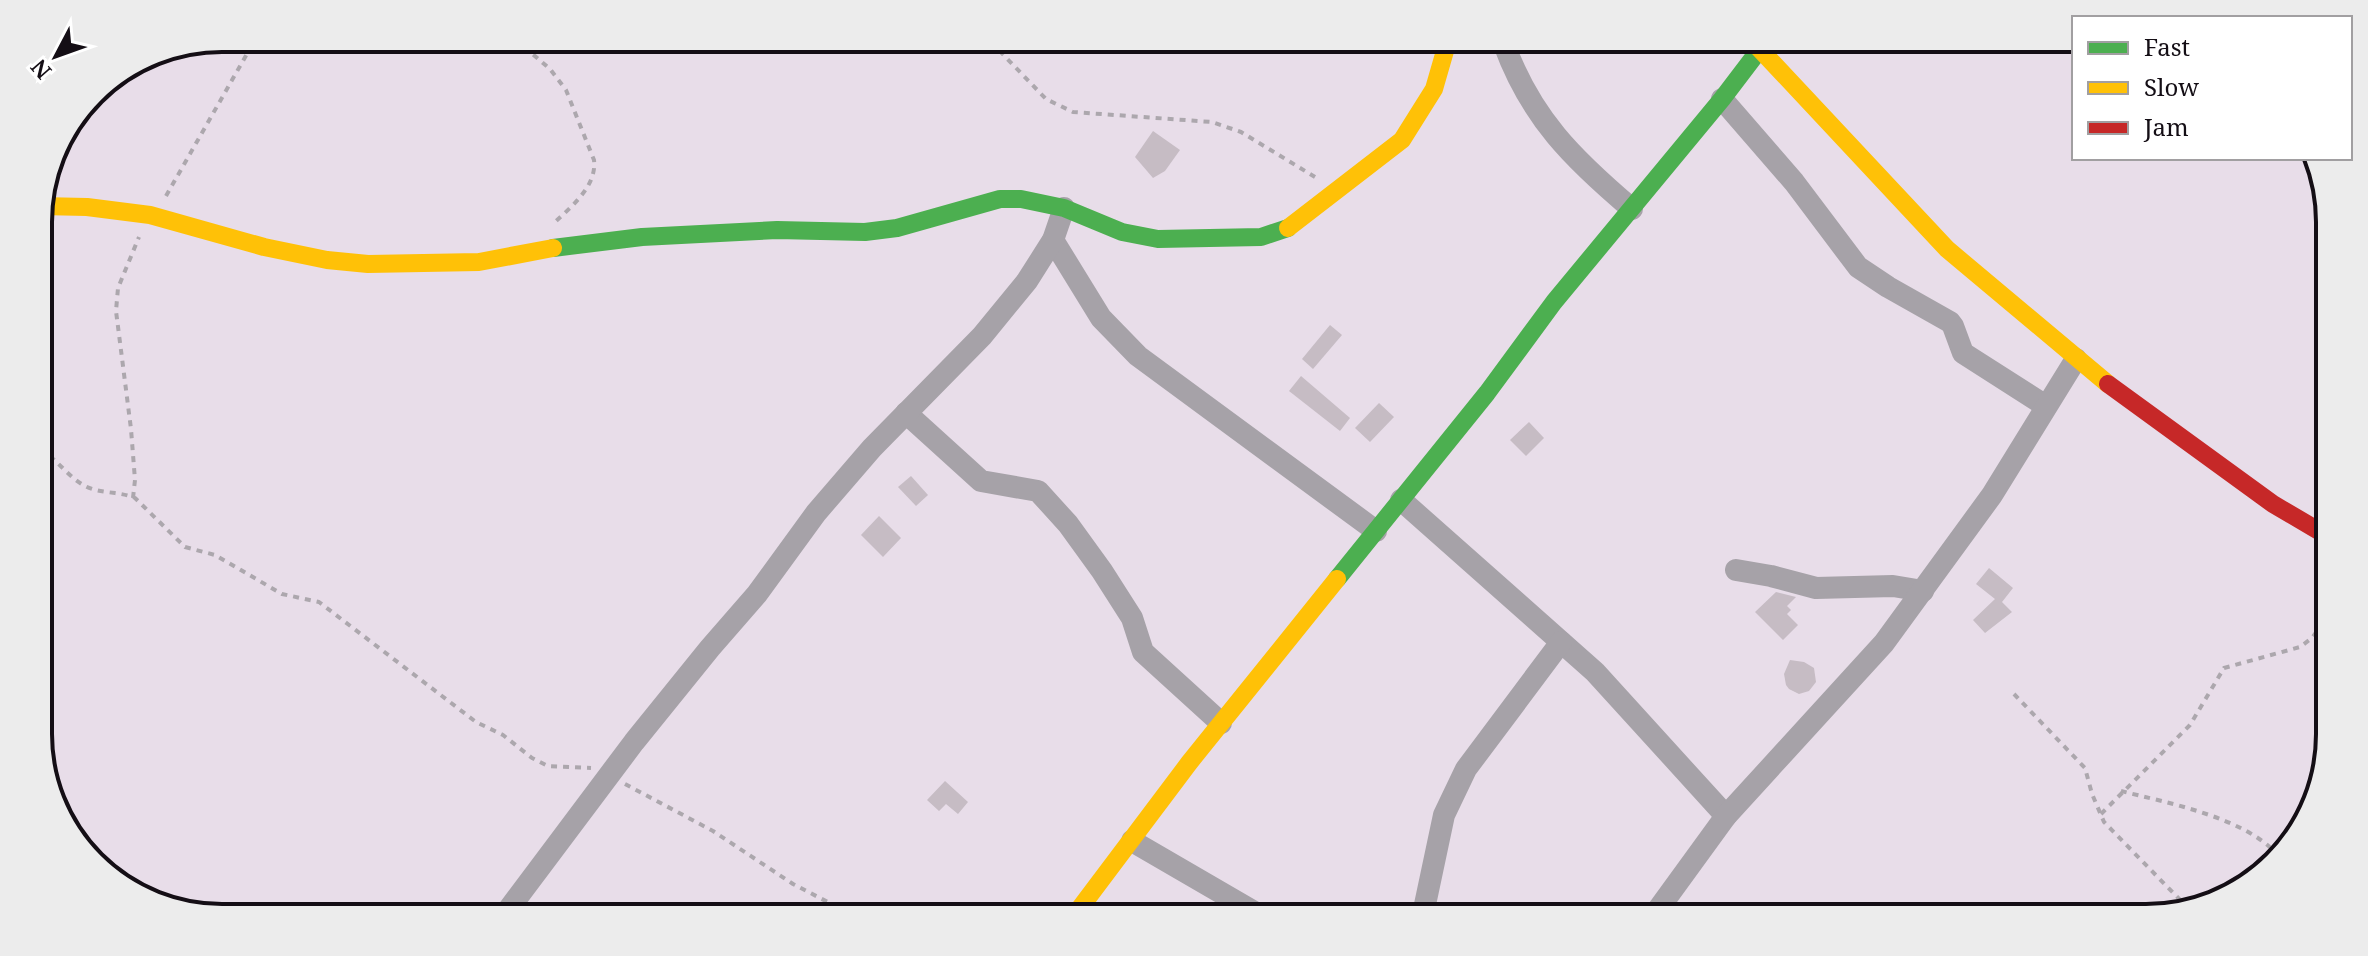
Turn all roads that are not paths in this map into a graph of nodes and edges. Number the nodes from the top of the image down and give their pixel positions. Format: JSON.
{"nodes":[{"id":1,"x":1445,"y":52,"type":"edge"},
{"id":2,"x":1508,"y":52,"type":"edge"},
{"id":3,"x":1755,"y":52,"type":"edge"},
{"id":4,"x":1763,"y":52,"type":"edge"},
{"id":5,"x":1722,"y":99,"type":"junction"},
{"id":6,"x":53,"y":206,"type":"edge"},
{"id":7,"x":1064,"y":208,"type":"junction"},
{"id":8,"x":1632,"y":209,"type":"junction"},
{"id":9,"x":1053,"y":240,"type":"junction"},
{"id":10,"x":2076,"y":359,"type":"junction"},
{"id":11,"x":2046,"y":406,"type":"junction"},
{"id":12,"x":906,"y":413,"type":"junction"},
{"id":13,"x":1401,"y":500,"type":"junction"},
{"id":14,"x":2316,"y":529,"type":"edge"},
{"id":15,"x":1376,"y":531,"type":"junction"},
{"id":16,"x":1736,"y":570,"type":"dead end"},
{"id":17,"x":1923,"y":591,"type":"junction"},
{"id":18,"x":1561,"y":642,"type":"junction"},
{"id":19,"x":1221,"y":723,"type":"junction"},
{"id":20,"x":1726,"y":816,"type":"junction"},
{"id":21,"x":1132,"y":841,"type":"junction"},
{"id":22,"x":513,"y":904,"type":"edge"},
{"id":23,"x":1083,"y":904,"type":"edge"},
{"id":24,"x":1240,"y":904,"type":"edge"},
{"id":25,"x":1423,"y":904,"type":"edge"},
{"id":26,"x":1662,"y":904,"type":"edge"}],
"edges":[{"from":1,"to":7,"type":"street"},
{"from":2,"to":8,"type":"street"},
{"from":3,"to":5,"type":"street"},
{"from":4,"to":10,"type":"street"},
{"from":5,"to":8,"type":"street"},
{"from":5,"to":11,"type":"street"},
{"from":6,"to":7,"type":"street"},
{"from":7,"to":9,"type":"street"},
{"from":8,"to":13,"type":"street"},
{"from":9,"to":12,"type":"street"},
{"from":9,"to":15,"type":"street"},
{"from":10,"to":11,"type":"street"},
{"from":10,"to":14,"type":"street"},
{"from":11,"to":17,"type":"street"},
{"from":12,"to":19,"type":"street"},
{"from":12,"to":22,"type":"street"},
{"from":13,"to":15,"type":"street"},
{"from":13,"to":18,"type":"street"},
{"from":15,"to":19,"type":"street"},
{"from":16,"to":17,"type":"street"},
{"from":17,"to":20,"type":"street"},
{"from":18,"to":20,"type":"street"},
{"from":18,"to":25,"type":"street"},
{"from":19,"to":21,"type":"street"},
{"from":20,"to":26,"type":"street"},
{"from":21,"to":23,"type":"street"},
{"from":21,"to":24,"type":"street"}]}
